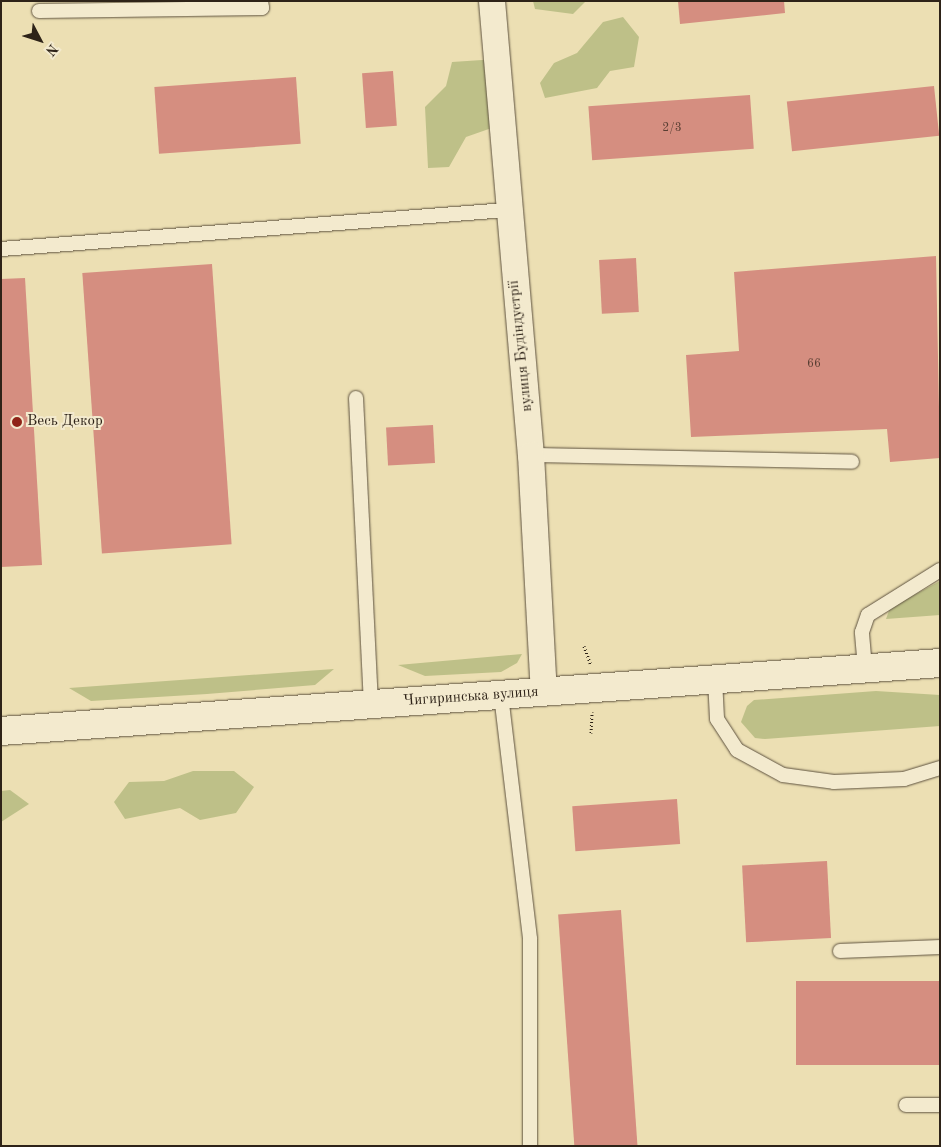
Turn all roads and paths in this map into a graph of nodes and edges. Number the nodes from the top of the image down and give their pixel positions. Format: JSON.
{"nodes":[{"id":1,"x":261,"y":1,"type":"edge"},
{"id":2,"x":492,"y":1,"type":"edge"},
{"id":3,"x":38,"y":11,"type":"dead end"},
{"id":4,"x":507,"y":210,"type":"junction"},
{"id":5,"x":1,"y":249,"type":"edge"},
{"id":6,"x":356,"y":398,"type":"dead end"},
{"id":7,"x":531,"y":455,"type":"junction"},
{"id":8,"x":852,"y":462,"type":"dead end"},
{"id":9,"x":940,"y":570,"type":"edge"},
{"id":10,"x":584,"y":646,"type":"dead end"},
{"id":11,"x":940,"y":663,"type":"edge"},
{"id":12,"x":591,"y":665,"type":"dead end"},
{"id":13,"x":865,"y":668,"type":"junction"},
{"id":14,"x":715,"y":679,"type":"junction"},
{"id":15,"x":544,"y":692,"type":"junction"},
{"id":16,"x":501,"y":695,"type":"junction"},
{"id":17,"x":371,"y":704,"type":"junction"},
{"id":18,"x":592,"y":711,"type":"dead end"},
{"id":19,"x":1,"y":731,"type":"edge"},
{"id":20,"x":591,"y":733,"type":"dead end"},
{"id":21,"x":940,"y":768,"type":"edge"},
{"id":22,"x":940,"y":947,"type":"edge"},
{"id":23,"x":840,"y":951,"type":"dead end"},
{"id":24,"x":906,"y":1105,"type":"dead end"},
{"id":25,"x":940,"y":1105,"type":"edge"},
{"id":26,"x":530,"y":1146,"type":"edge"}],
"edges":[{"from":1,"to":3,"type":"lane"},
{"from":2,"to":4,"type":"street","name":"вулиця Будіндустрії"},
{"from":4,"to":5,"type":"lane"},
{"from":4,"to":7,"type":"street","name":"вулиця Будіндустрії"},
{"from":6,"to":17,"type":"lane"},
{"from":7,"to":8,"type":"lane"},
{"from":7,"to":15,"type":"street","name":"вулиця Будіндустрії"},
{"from":9,"to":13,"type":"lane"},
{"from":10,"to":12,"type":"path"},
{"from":11,"to":13,"type":"main road","name":"Чигиринська вулиця"},
{"from":13,"to":14,"type":"main road","name":"Чигиринська вулиця"},
{"from":14,"to":15,"type":"main road","name":"Чигиринська вулиця"},
{"from":14,"to":21,"type":"lane"},
{"from":15,"to":16,"type":"main road","name":"Чигиринська вулиця"},
{"from":16,"to":17,"type":"main road","name":"Чигиринська вулиця"},
{"from":16,"to":26,"type":"lane"},
{"from":17,"to":19,"type":"main road","name":"Чигиринська вулиця"},
{"from":18,"to":20,"type":"path"},
{"from":22,"to":23,"type":"lane"},
{"from":24,"to":25,"type":"lane"}]}
